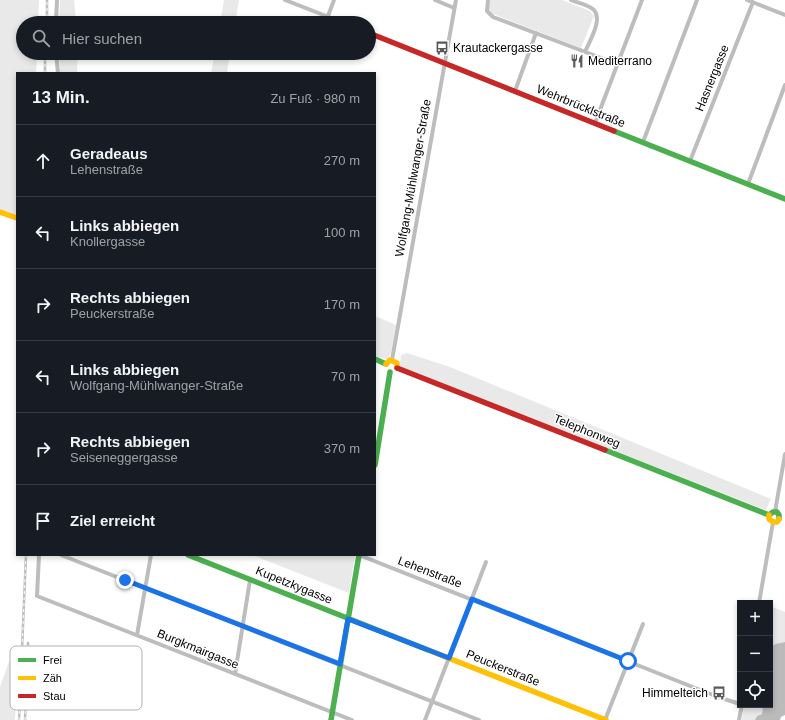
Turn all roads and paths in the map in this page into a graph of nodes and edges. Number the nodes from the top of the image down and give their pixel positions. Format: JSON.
{"nodes":[{"id":1,"x":57,"y":0,"type":"edge"},
{"id":2,"x":285,"y":0,"type":"edge"},
{"id":3,"x":334,"y":0,"type":"edge"},
{"id":4,"x":435,"y":0,"type":"edge"},
{"id":5,"x":456,"y":0,"type":"edge"},
{"id":6,"x":488,"y":0,"type":"edge"},
{"id":7,"x":571,"y":0,"type":"edge"},
{"id":8,"x":642,"y":0,"type":"edge"},
{"id":9,"x":697,"y":0,"type":"edge"},
{"id":10,"x":746,"y":0,"type":"edge"},
{"id":11,"x":752,"y":2,"type":"junction"},
{"id":12,"x":454,"y":8,"type":"junction"},
{"id":13,"x":785,"y":15,"type":"edge"},
{"id":14,"x":56,"y":16,"type":"edge"},
{"id":15,"x":328,"y":16,"type":"joint"},
{"id":16,"x":536,"y":33,"type":"junction"},
{"id":17,"x":376,"y":36,"type":"edge"},
{"id":18,"x":585,"y":52,"type":"junction"},
{"id":19,"x":57,"y":60,"type":"edge"},
{"id":20,"x":444,"y":63,"type":"junction"},
{"id":21,"x":617,"y":64,"type":"junction"},
{"id":22,"x":58,"y":72,"type":"edge"},
{"id":23,"x":785,"y":85,"type":"edge"},
{"id":24,"x":515,"y":91,"type":"junction"},
{"id":25,"x":595,"y":123,"type":"junction"},
{"id":26,"x":643,"y":142,"type":"junction"},
{"id":27,"x":690,"y":160,"type":"junction"},
{"id":28,"x":748,"y":184,"type":"junction"},
{"id":29,"x":785,"y":199,"type":"edge"},
{"id":30,"x":0,"y":212,"type":"edge"},
{"id":31,"x":16,"y":218,"type":"edge"},
{"id":32,"x":376,"y":359,"type":"edge"},
{"id":33,"x":392,"y":360,"type":"junction"},
{"id":34,"x":386,"y":364,"type":"junction"},
{"id":35,"x":397,"y":368,"type":"junction"},
{"id":36,"x":390,"y":372,"type":"junction"},
{"id":37,"x":785,"y":454,"type":"edge"},
{"id":38,"x":376,"y":459,"type":"edge"},
{"id":39,"x":775,"y":512,"type":"junction"},
{"id":40,"x":769,"y":515,"type":"junction"},
{"id":41,"x":782,"y":520,"type":"edge"},
{"id":42,"x":773,"y":522,"type":"junction"},
{"id":43,"x":39,"y":556,"type":"edge"},
{"id":44,"x":64,"y":556,"type":"edge"},
{"id":45,"x":151,"y":556,"type":"edge"},
{"id":46,"x":190,"y":556,"type":"edge"},
{"id":47,"x":359,"y":556,"type":"edge"},
{"id":48,"x":362,"y":556,"type":"edge"},
{"id":49,"x":486,"y":562,"type":"dead end"},
{"id":50,"x":250,"y":580,"type":"junction"},
{"id":51,"x":145,"y":588,"type":"junction"},
{"id":52,"x":472,"y":599,"type":"junction"},
{"id":53,"x":760,"y":600,"type":"edge"},
{"id":54,"x":348,"y":619,"type":"junction"},
{"id":55,"x":643,"y":624,"type":"dead end"},
{"id":56,"x":242,"y":626,"type":"junction"},
{"id":57,"x":137,"y":635,"type":"junction"},
{"id":58,"x":449,"y":658,"type":"junction"},
{"id":59,"x":628,"y":661,"type":"junction"},
{"id":60,"x":340,"y":664,"type":"junction"},
{"id":61,"x":235,"y":674,"type":"junction"},
{"id":62,"x":432,"y":701,"type":"junction"},
{"id":63,"x":737,"y":704,"type":"edge"},
{"id":64,"x":741,"y":708,"type":"edge"},
{"id":65,"x":332,"y":712,"type":"junction"},
{"id":66,"x":331,"y":720,"type":"edge"},
{"id":67,"x":352,"y":720,"type":"edge"},
{"id":68,"x":425,"y":720,"type":"edge"},
{"id":69,"x":480,"y":720,"type":"edge"},
{"id":70,"x":605,"y":720,"type":"edge"},
{"id":71,"x":739,"y":720,"type":"edge"}],
"edges":[{"from":1,"to":14,"type":"street"},
{"from":2,"to":15,"type":"street"},
{"from":3,"to":15,"type":"street"},
{"from":4,"to":12,"type":"street"},
{"from":5,"to":12,"type":"street","name":"Wolfgang-Mühlwanger-Straße"},
{"from":6,"to":16,"type":"street"},
{"from":7,"to":18,"type":"street"},
{"from":8,"to":21,"type":"street"},
{"from":9,"to":26,"type":"street"},
{"from":10,"to":11,"type":"street"},
{"from":11,"to":13,"type":"street"},
{"from":11,"to":27,"type":"street","name":"Hasnergasse"},
{"from":12,"to":20,"type":"street","name":"Wolfgang-Mühlwanger-Straße"},
{"from":16,"to":18,"type":"street"},
{"from":16,"to":24,"type":"street"},
{"from":17,"to":20,"type":"street","name":"Wehrbrücklstraße"},
{"from":18,"to":21,"type":"street"},
{"from":19,"to":22,"type":"street"},
{"from":20,"to":24,"type":"street","name":"Wehrbrücklstraße"},
{"from":20,"to":33,"type":"street","name":"Wolfgang-Mühlwanger-Straße"},
{"from":21,"to":25,"type":"street"},
{"from":23,"to":28,"type":"street"},
{"from":24,"to":25,"type":"street","name":"Wehrbrücklstraße"},
{"from":25,"to":26,"type":"street","name":"Wehrbrücklstraße"},
{"from":26,"to":27,"type":"street","name":"Wehrbrücklstraße"},
{"from":27,"to":28,"type":"street","name":"Wehrbrücklstraße"},
{"from":28,"to":29,"type":"street","name":"Wehrbrücklstraße"},
{"from":30,"to":31,"type":"street"},
{"from":32,"to":34,"type":"street"},
{"from":33,"to":34,"type":"street"},
{"from":33,"to":35,"type":"street"},
{"from":34,"to":36,"type":"street"},
{"from":35,"to":36,"type":"street"},
{"from":35,"to":40,"type":"street","name":"Telephonweg"},
{"from":36,"to":38,"type":"street"},
{"from":37,"to":39,"type":"street"},
{"from":39,"to":40,"type":"street"},
{"from":39,"to":41,"type":"street"},
{"from":40,"to":42,"type":"street"},
{"from":41,"to":42,"type":"street"},
{"from":42,"to":53,"type":"street"},
{"from":43,"to":57,"type":"street","name":"Burgkmairgasse"},
{"from":44,"to":51,"type":"street"},
{"from":45,"to":51,"type":"street"},
{"from":46,"to":50,"type":"street","name":"Kupetzkygasse"},
{"from":47,"to":54,"type":"street"},
{"from":48,"to":52,"type":"street","name":"Lehenstraße"},
{"from":49,"to":52,"type":"street"},
{"from":50,"to":54,"type":"street","name":"Kupetzkygasse"},
{"from":50,"to":56,"type":"street"},
{"from":51,"to":56,"type":"street"},
{"from":51,"to":57,"type":"street"},
{"from":52,"to":58,"type":"street"},
{"from":52,"to":59,"type":"street","name":"Lehenstraße"},
{"from":54,"to":58,"type":"street","name":"Peuckerstraße"},
{"from":54,"to":60,"type":"street"},
{"from":55,"to":59,"type":"street"},
{"from":56,"to":60,"type":"street"},
{"from":56,"to":61,"type":"street"},
{"from":57,"to":61,"type":"street","name":"Burgkmairgasse"},
{"from":58,"to":62,"type":"street"},
{"from":58,"to":70,"type":"street","name":"Peuckerstraße"},
{"from":59,"to":63,"type":"street","name":"Lehenstraße"},
{"from":59,"to":70,"type":"street"},
{"from":60,"to":62,"type":"street"},
{"from":60,"to":65,"type":"street"},
{"from":61,"to":65,"type":"street","name":"Burgkmairgasse"},
{"from":62,"to":68,"type":"street"},
{"from":62,"to":69,"type":"street"},
{"from":64,"to":71,"type":"street"},
{"from":65,"to":66,"type":"street"},
{"from":65,"to":67,"type":"street","name":"Burgkmairgasse"}]}
